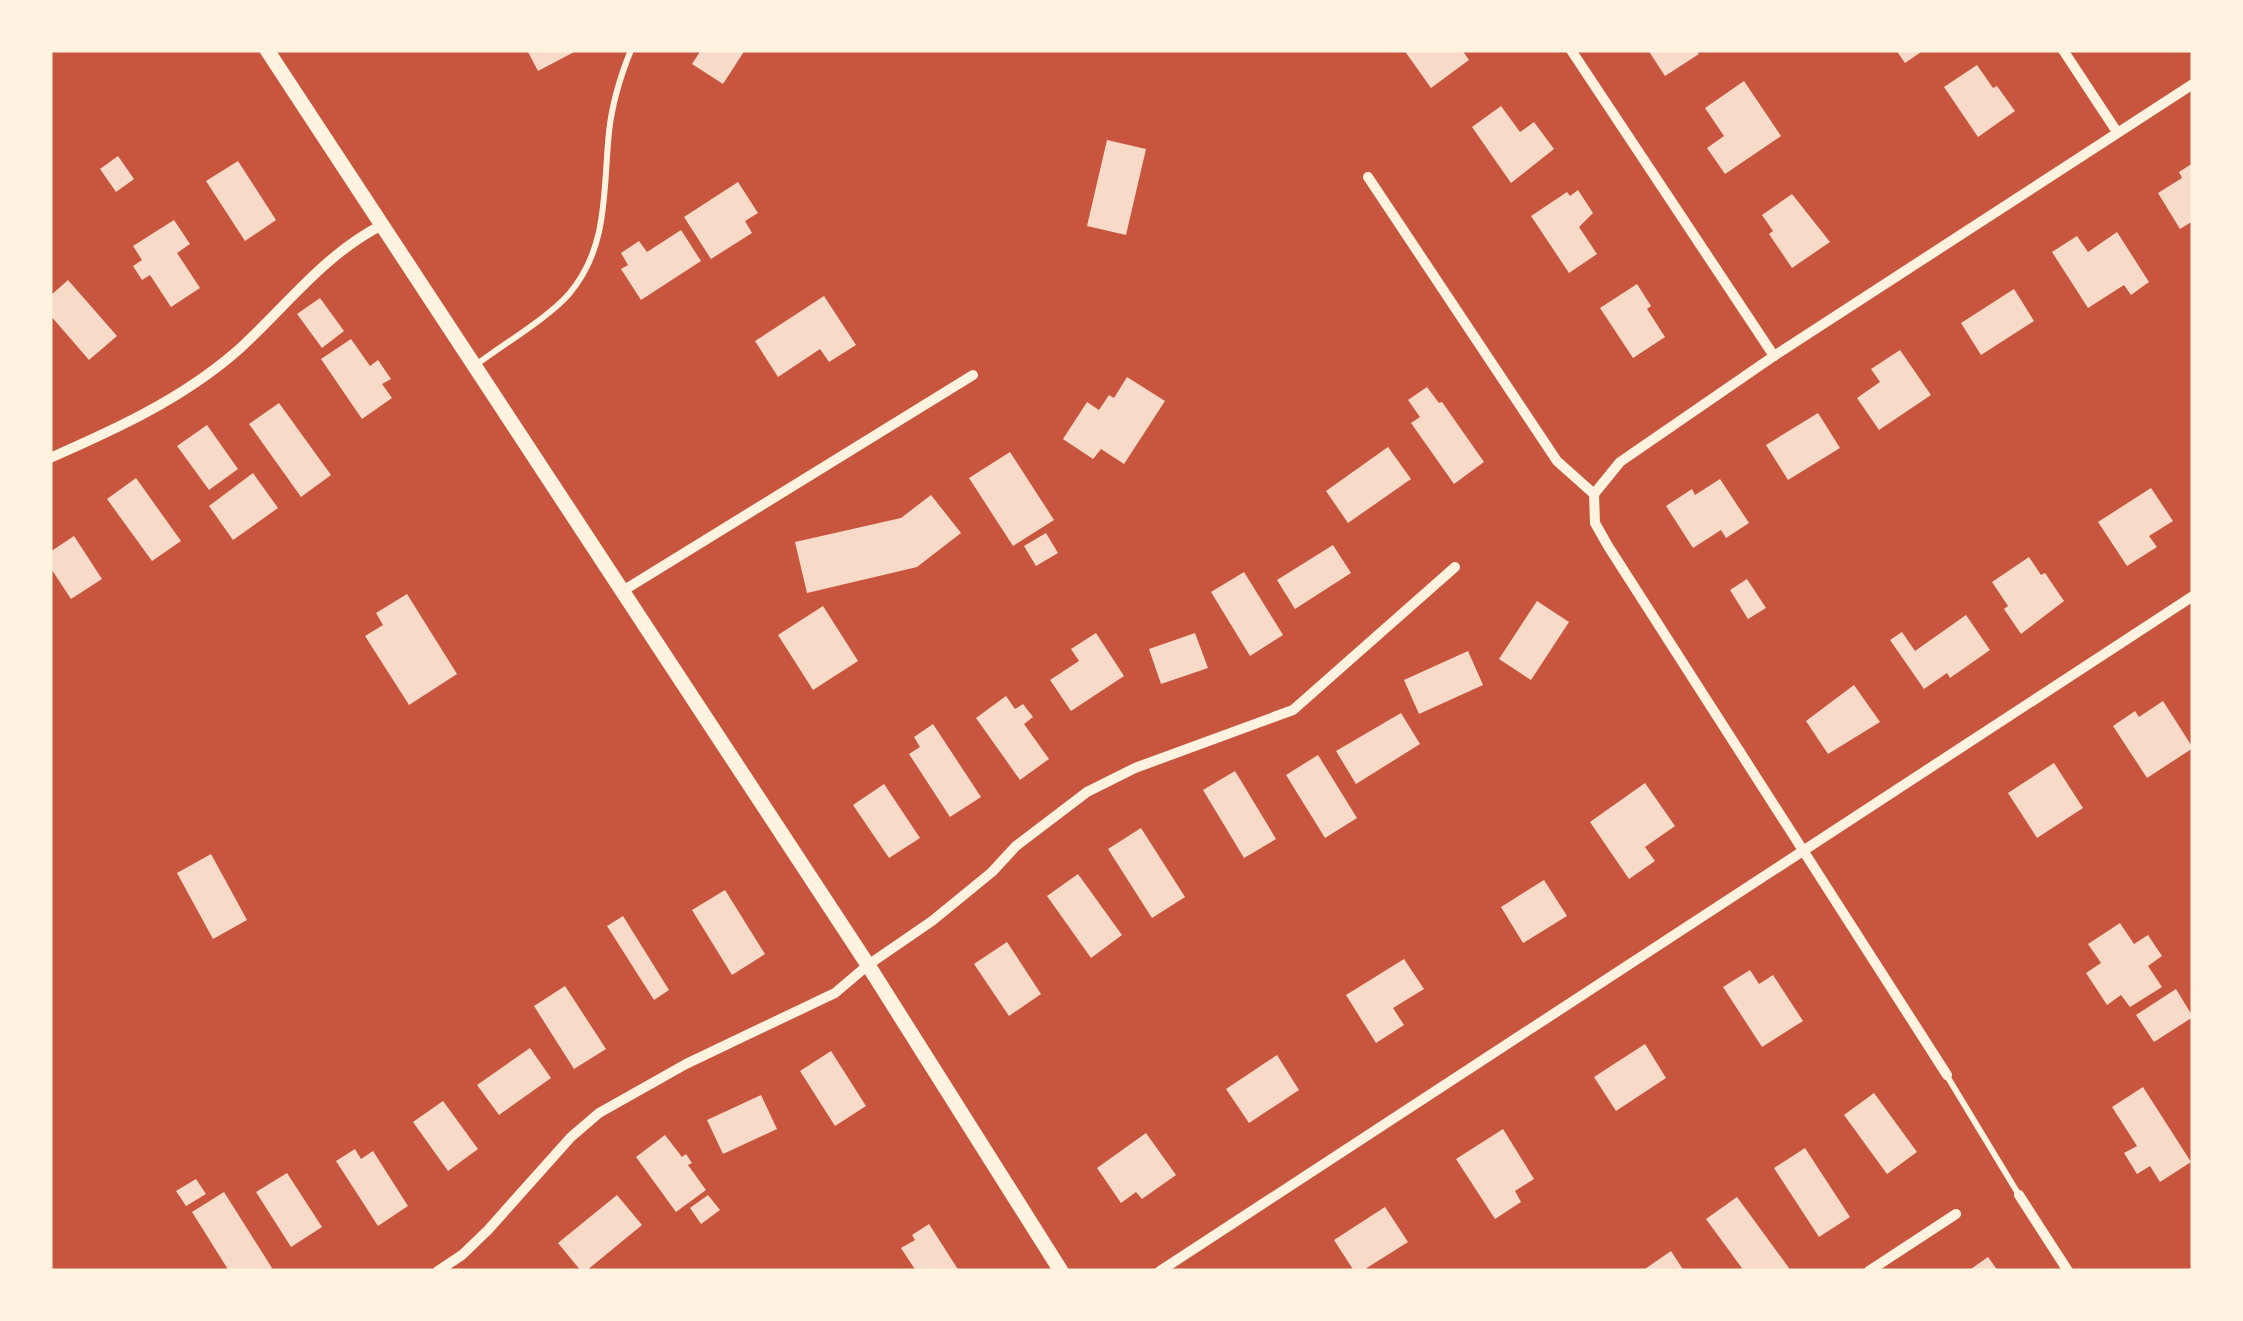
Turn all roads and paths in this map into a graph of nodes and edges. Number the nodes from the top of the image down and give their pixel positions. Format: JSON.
{"nodes":[{"id":1,"x":267,"y":50,"type":"edge"},
{"id":2,"x":630,"y":50,"type":"edge"},
{"id":3,"x":1571,"y":50,"type":"edge"},
{"id":4,"x":2063,"y":50,"type":"edge"},
{"id":5,"x":2193,"y":84,"type":"edge"},
{"id":6,"x":2117,"y":132,"type":"junction"},
{"id":7,"x":1368,"y":178,"type":"dead end"},
{"id":8,"x":382,"y":225,"type":"junction"},
{"id":9,"x":1774,"y":356,"type":"junction"},
{"id":10,"x":475,"y":366,"type":"junction"},
{"id":11,"x":973,"y":375,"type":"dead end"},
{"id":12,"x":50,"y":458,"type":"edge"},
{"id":13,"x":1594,"y":494,"type":"junction"},
{"id":14,"x":1454,"y":567,"type":"dead end"},
{"id":15,"x":621,"y":592,"type":"junction"},
{"id":16,"x":2193,"y":596,"type":"edge"},
{"id":17,"x":1802,"y":852,"type":"junction"},
{"id":18,"x":868,"y":964,"type":"junction"},
{"id":19,"x":1946,"y":1075,"type":"joint"},
{"id":20,"x":2019,"y":1194,"type":"joint"},
{"id":21,"x":1956,"y":1214,"type":"dead end"},
{"id":22,"x":438,"y":1271,"type":"edge"},
{"id":23,"x":1060,"y":1271,"type":"edge"},
{"id":24,"x":1160,"y":1271,"type":"edge"},
{"id":25,"x":1869,"y":1271,"type":"edge"},
{"id":26,"x":2068,"y":1271,"type":"edge"}],
"edges":[{"from":1,"to":8,"type":"street"},
{"from":2,"to":10,"type":"lane"},
{"from":3,"to":9,"type":"street"},
{"from":4,"to":6,"type":"street"},
{"from":5,"to":6,"type":"street"},
{"from":6,"to":9,"type":"street"},
{"from":7,"to":13,"type":"street"},
{"from":8,"to":10,"type":"street"},
{"from":8,"to":12,"type":"street"},
{"from":9,"to":13,"type":"street"},
{"from":10,"to":15,"type":"street"},
{"from":11,"to":15,"type":"street"},
{"from":13,"to":17,"type":"street"},
{"from":14,"to":18,"type":"street"},
{"from":15,"to":18,"type":"street"},
{"from":16,"to":17,"type":"street"},
{"from":17,"to":19,"type":"street"},
{"from":17,"to":24,"type":"street"},
{"from":18,"to":22,"type":"street"},
{"from":18,"to":23,"type":"street"},
{"from":19,"to":20,"type":"lane"},
{"from":20,"to":26,"type":"street"},
{"from":21,"to":25,"type":"street"}]}
